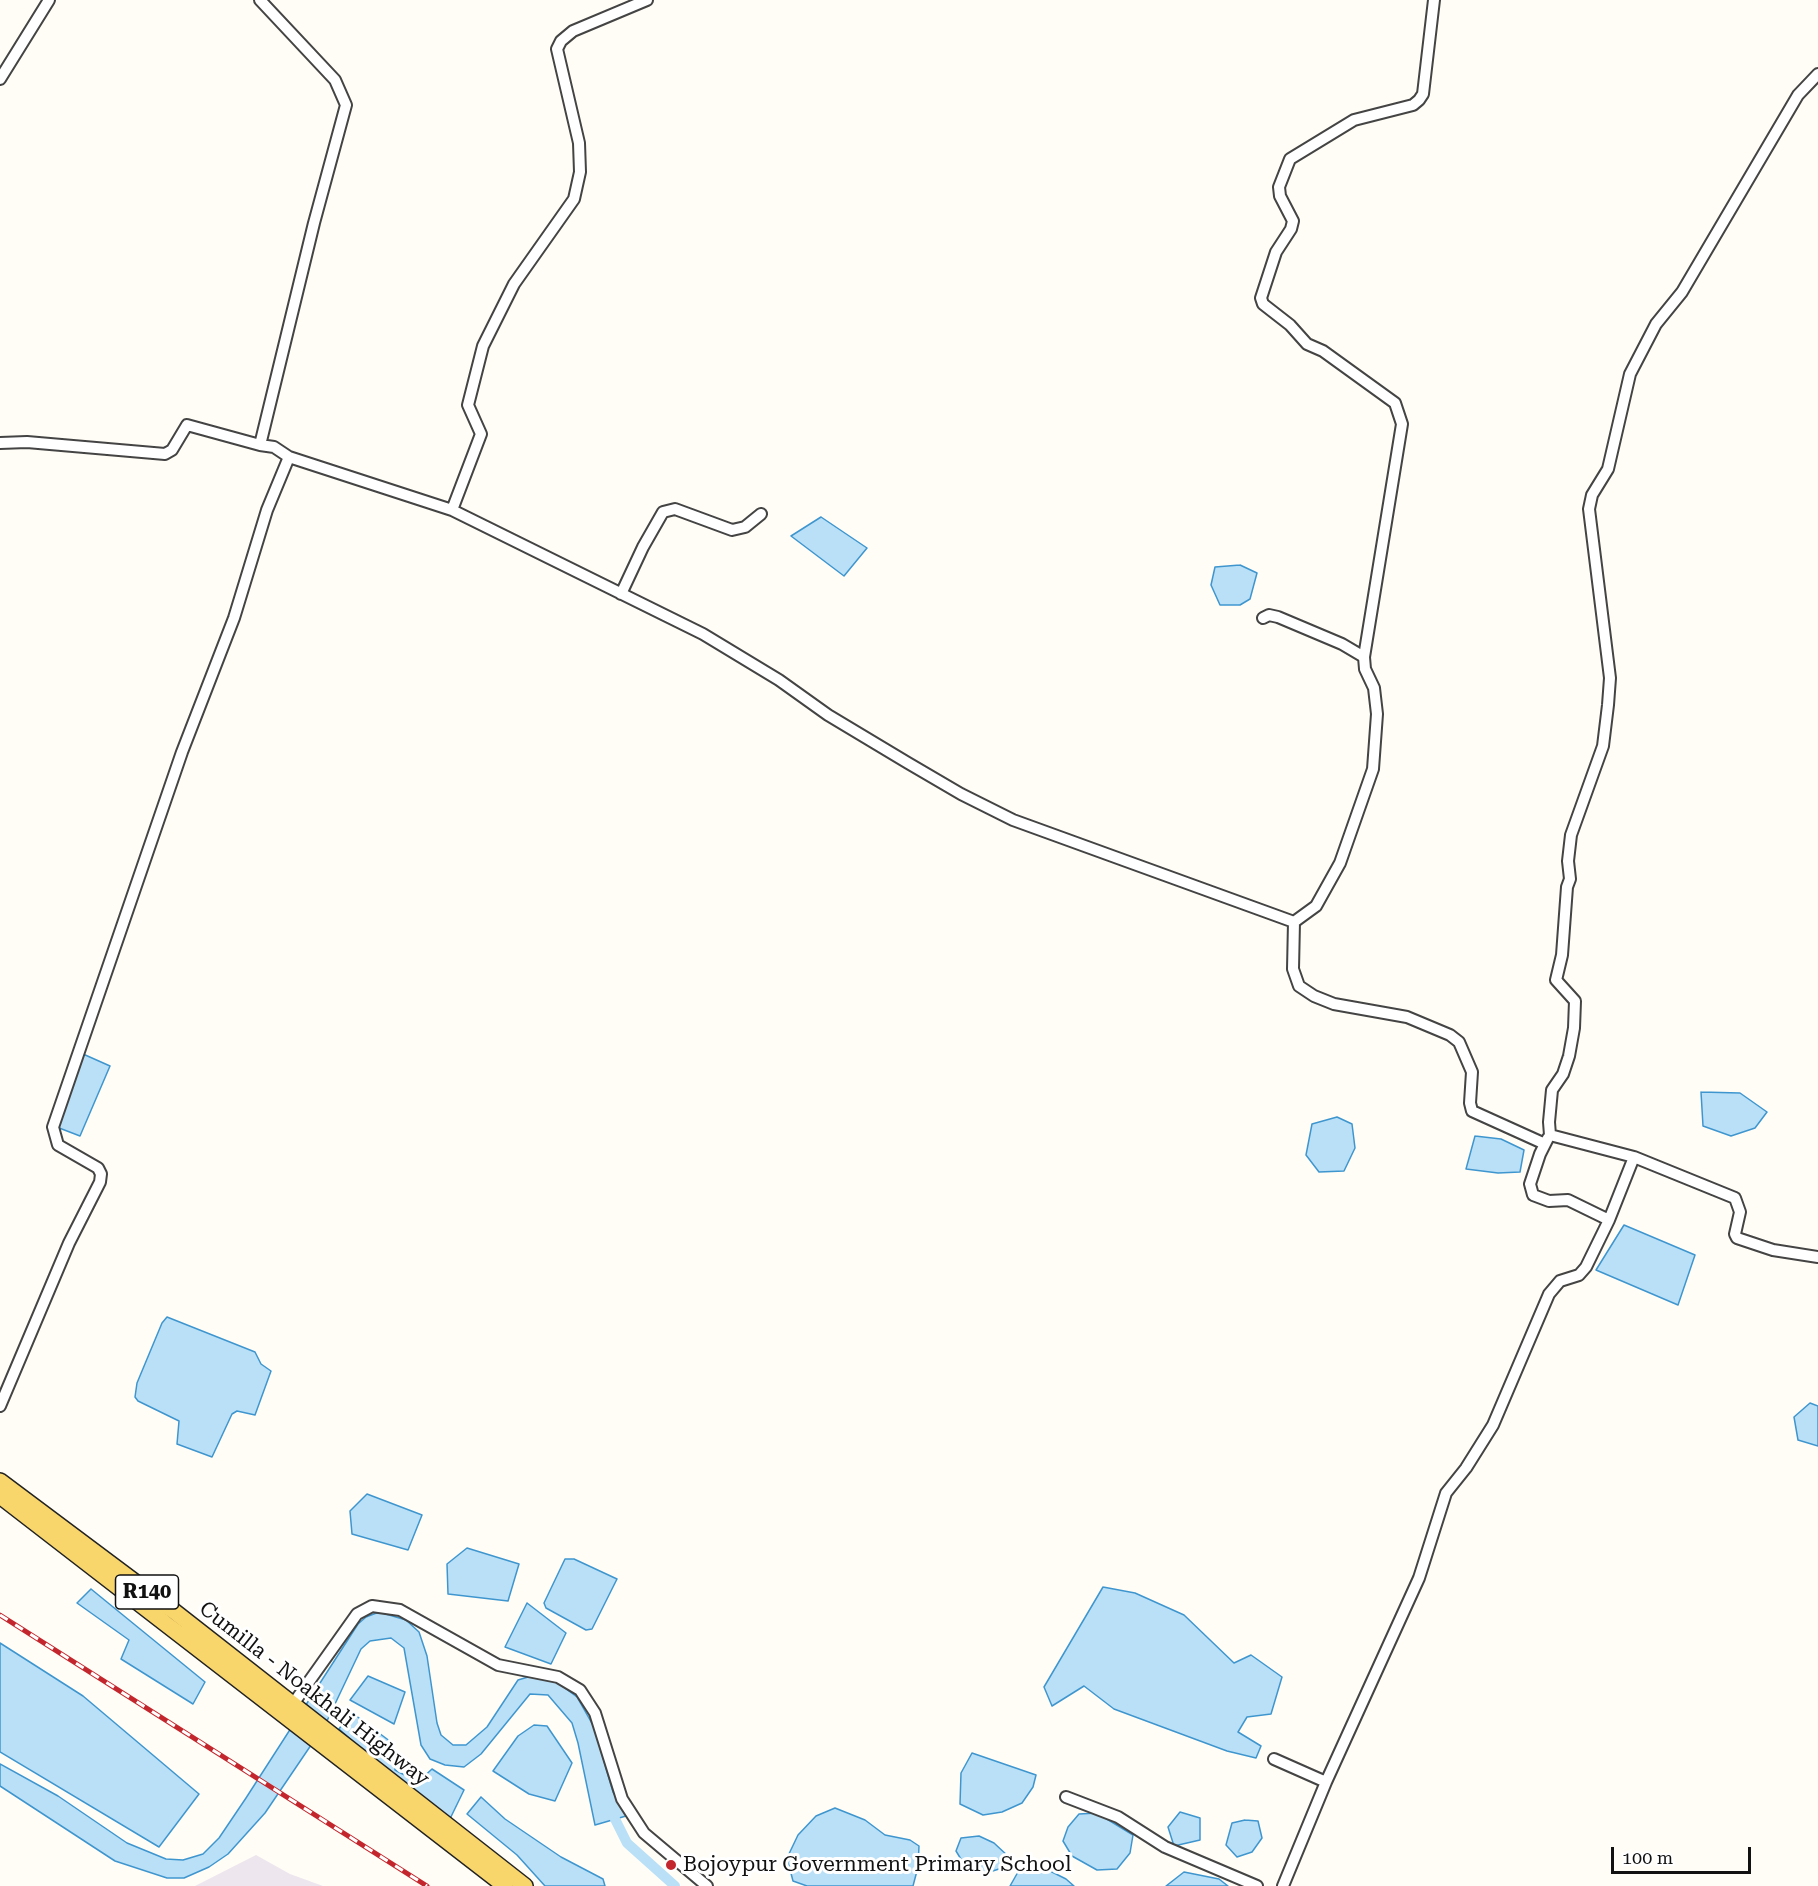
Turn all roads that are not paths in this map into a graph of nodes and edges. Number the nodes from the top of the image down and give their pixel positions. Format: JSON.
{"nodes":[{"id":1,"x":49,"y":0,"type":"edge"},
{"id":2,"x":260,"y":0,"type":"edge"},
{"id":3,"x":647,"y":0,"type":"edge"},
{"id":4,"x":1434,"y":0,"type":"edge"},
{"id":5,"x":1818,"y":74,"type":"edge"},
{"id":6,"x":0,"y":79,"type":"edge"},
{"id":7,"x":0,"y":443,"type":"edge"},
{"id":8,"x":261,"y":445,"type":"junction"},
{"id":9,"x":289,"y":457,"type":"junction"},
{"id":10,"x":452,"y":510,"type":"junction"},
{"id":11,"x":761,"y":514,"type":"dead end"},
{"id":12,"x":621,"y":594,"type":"junction"},
{"id":13,"x":1263,"y":618,"type":"dead end"},
{"id":14,"x":1364,"y":657,"type":"junction"},
{"id":15,"x":1294,"y":922,"type":"junction"},
{"id":16,"x":1547,"y":1139,"type":"junction"},
{"id":17,"x":1634,"y":1157,"type":"junction"},
{"id":18,"x":1609,"y":1220,"type":"junction"},
{"id":19,"x":1818,"y":1257,"type":"edge"},
{"id":20,"x":0,"y":1406,"type":"edge"},
{"id":21,"x":0,"y":1481,"type":"edge"},
{"id":22,"x":0,"y":1496,"type":"edge"},
{"id":23,"x":293,"y":1704,"type":"junction"},
{"id":24,"x":352,"y":1758,"type":"junction"},
{"id":25,"x":1275,"y":1759,"type":"dead end"},
{"id":26,"x":1326,"y":1782,"type":"junction"},
{"id":27,"x":1066,"y":1797,"type":"dead end"},
{"id":28,"x":422,"y":1814,"type":"junction"},
{"id":29,"x":505,"y":1886,"type":"edge"},
{"id":30,"x":525,"y":1886,"type":"edge"},
{"id":31,"x":706,"y":1886,"type":"edge"},
{"id":32,"x":1257,"y":1886,"type":"edge"},
{"id":33,"x":1283,"y":1886,"type":"edge"}],
"edges":[{"from":1,"to":6,"type":"street"},
{"from":2,"to":8,"type":"street"},
{"from":3,"to":10,"type":"street"},
{"from":4,"to":14,"type":"street"},
{"from":5,"to":16,"type":"street"},
{"from":7,"to":8,"type":"street"},
{"from":8,"to":9,"type":"street"},
{"from":9,"to":10,"type":"street"},
{"from":9,"to":20,"type":"street"},
{"from":10,"to":12,"type":"street"},
{"from":11,"to":12,"type":"street"},
{"from":12,"to":15,"type":"street"},
{"from":13,"to":14,"type":"street"},
{"from":14,"to":15,"type":"street"},
{"from":15,"to":16,"type":"street"},
{"from":16,"to":17,"type":"street"},
{"from":16,"to":18,"type":"street"},
{"from":17,"to":18,"type":"street"},
{"from":17,"to":19,"type":"street"},
{"from":18,"to":26,"type":"street"},
{"from":21,"to":23,"type":"main road","name":"Cumilla - Noakhali Highway","number":"R140"},
{"from":22,"to":24,"type":"main road","name":"Cumilla - Noakhali Highway","number":"R140"},
{"from":23,"to":24,"type":"main road","name":"Cumilla - Noakhali Highway","number":"R140"},
{"from":23,"to":31,"type":"street"},
{"from":24,"to":28,"type":"main road","name":"Cumilla - Noakhali Highway","number":"R140"},
{"from":25,"to":26,"type":"street"},
{"from":26,"to":33,"type":"street"},
{"from":27,"to":32,"type":"street"},
{"from":28,"to":29,"type":"main road","number":"R140"},
{"from":28,"to":30,"type":"main road","number":"R140"}]}
